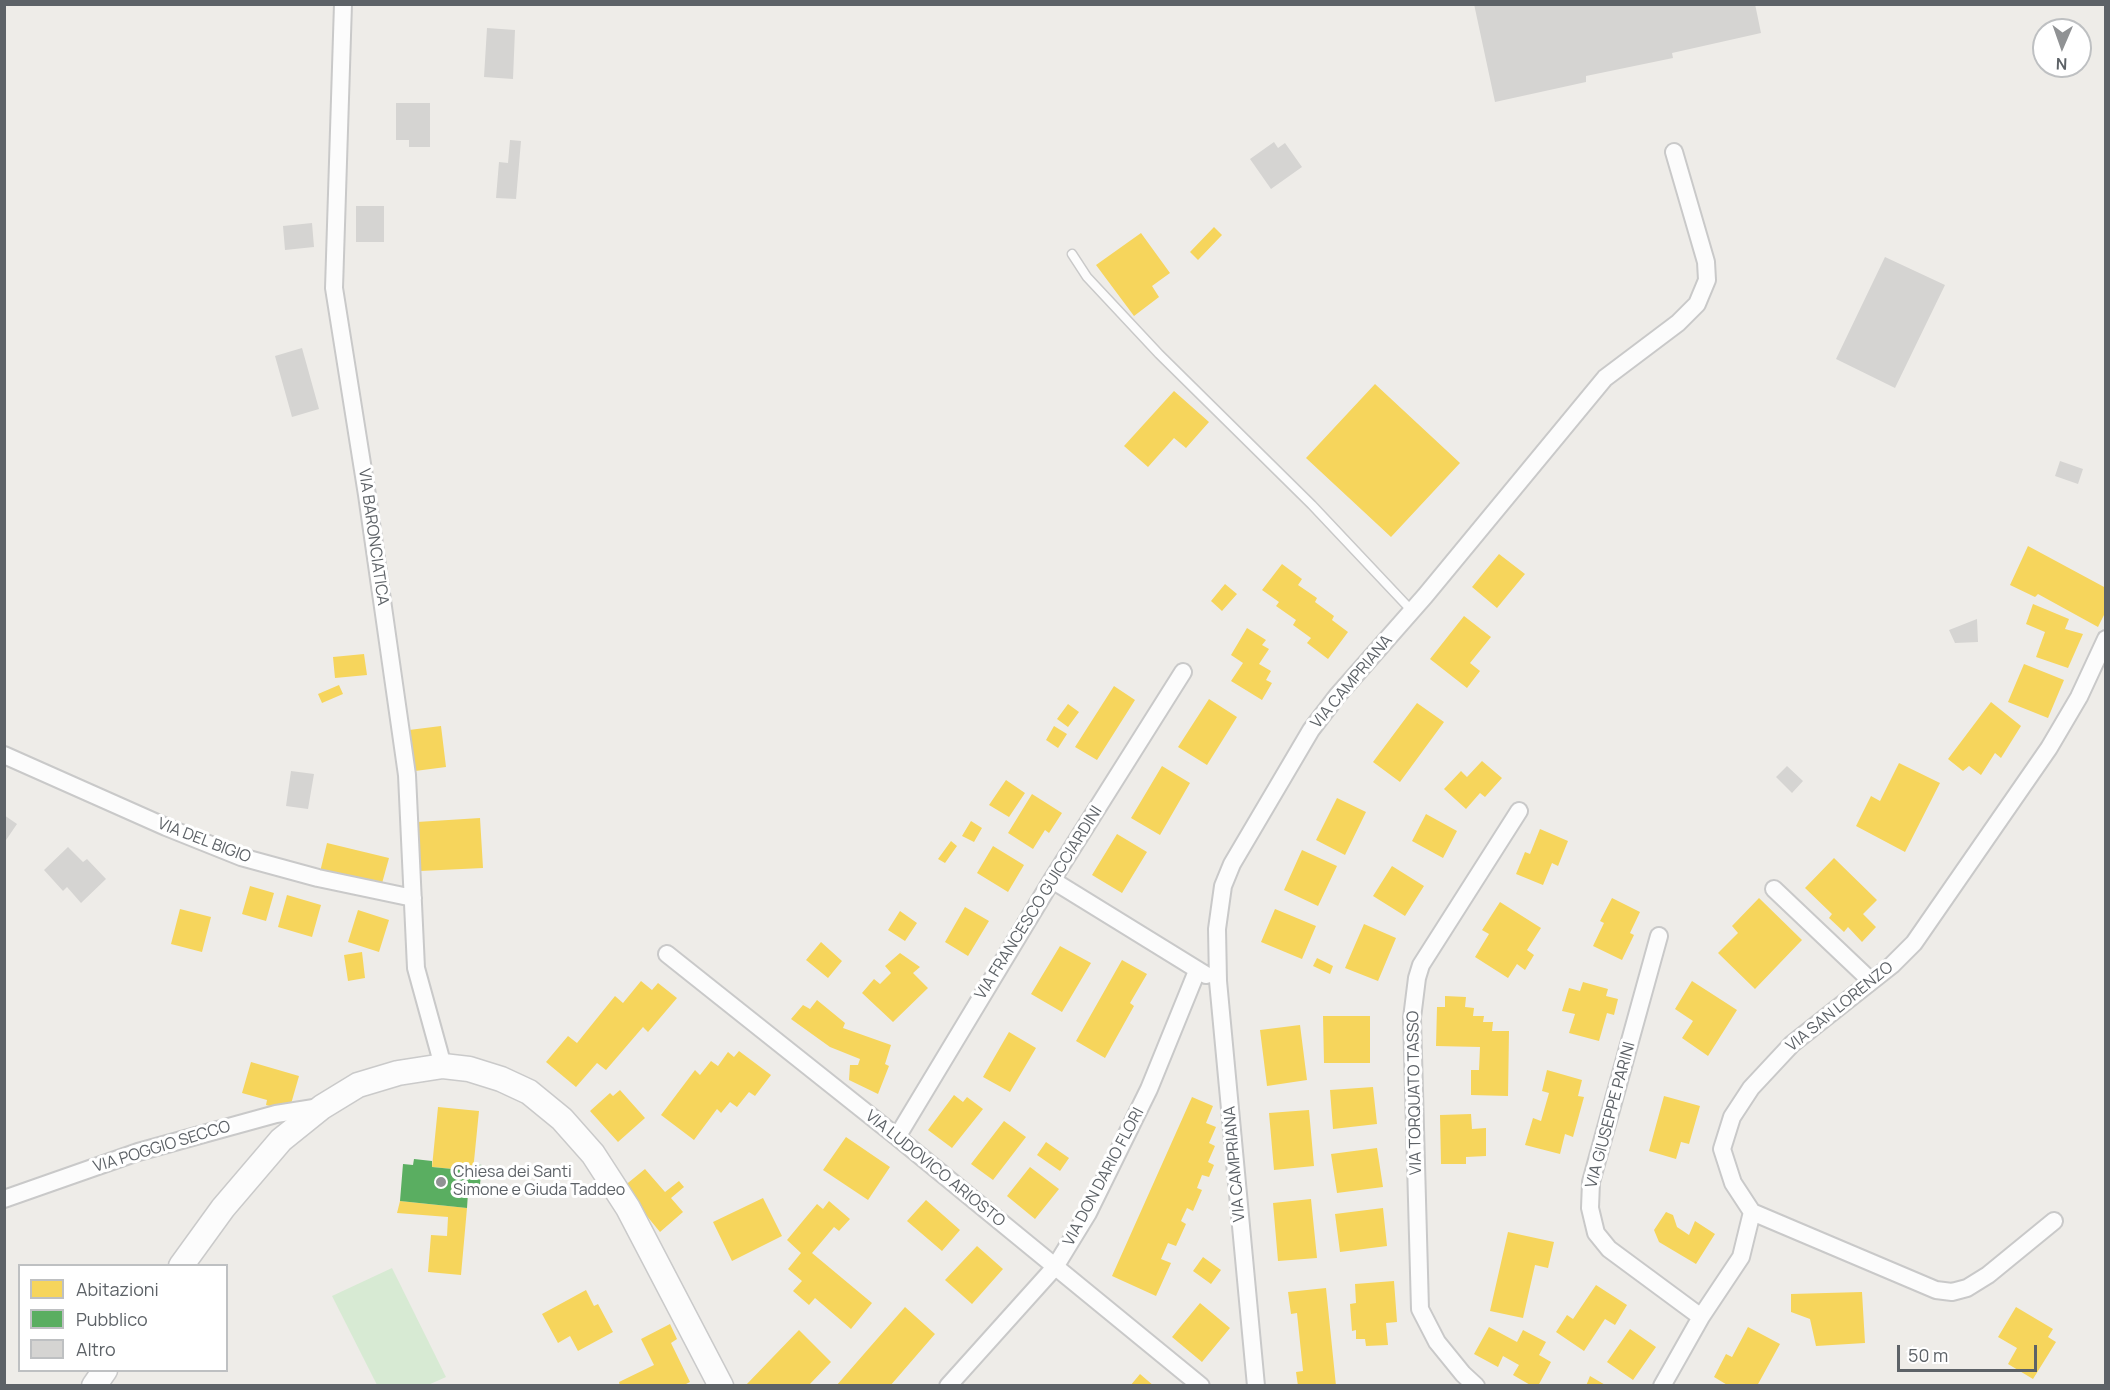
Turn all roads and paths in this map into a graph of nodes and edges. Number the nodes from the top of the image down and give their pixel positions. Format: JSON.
{"nodes":[{"id":1,"x":343,"y":4,"type":"edge"},
{"id":2,"x":1674,"y":152,"type":"dead end"},
{"id":3,"x":1071,"y":254,"type":"dead end"},
{"id":4,"x":1412,"y":611,"type":"junction"},
{"id":5,"x":2106,"y":639,"type":"edge"},
{"id":6,"x":1183,"y":672,"type":"dead end"},
{"id":7,"x":4,"y":755,"type":"edge"},
{"id":8,"x":1519,"y":811,"type":"dead end"},
{"id":9,"x":1052,"y":880,"type":"junction"},
{"id":10,"x":1774,"y":889,"type":"dead end"},
{"id":11,"x":413,"y":898,"type":"junction"},
{"id":12,"x":1659,"y":936,"type":"dead end"},
{"id":13,"x":667,"y":954,"type":"dead end"},
{"id":14,"x":1197,"y":971,"type":"junction"},
{"id":15,"x":1218,"y":981,"type":"junction"},
{"id":16,"x":1871,"y":981,"type":"junction"},
{"id":17,"x":443,"y":1066,"type":"junction"},
{"id":18,"x":322,"y":1107,"type":"junction"},
{"id":19,"x":897,"y":1137,"type":"junction"},
{"id":20,"x":4,"y":1199,"type":"edge"},
{"id":21,"x":1752,"y":1212,"type":"junction"},
{"id":22,"x":2054,"y":1221,"type":"dead end"},
{"id":23,"x":181,"y":1264,"type":"edge"},
{"id":24,"x":1055,"y":1267,"type":"junction"},
{"id":25,"x":1701,"y":1317,"type":"junction"},
{"id":26,"x":104,"y":1372,"type":"edge"},
{"id":27,"x":94,"y":1386,"type":"edge"},
{"id":28,"x":721,"y":1386,"type":"edge"},
{"id":29,"x":948,"y":1386,"type":"edge"},
{"id":30,"x":1201,"y":1386,"type":"edge"},
{"id":31,"x":1256,"y":1386,"type":"edge"},
{"id":32,"x":1476,"y":1386,"type":"edge"},
{"id":33,"x":1662,"y":1386,"type":"edge"}],
"edges":[{"from":1,"to":11,"type":"street","name":"VIA BARONCIATICA"},
{"from":2,"to":4,"type":"street","name":"VIA CAMPRIANA"},
{"from":3,"to":4,"type":"lane"},
{"from":4,"to":15,"type":"street","name":"VIA CAMPRIANA"},
{"from":5,"to":16,"type":"street","name":"VIA SAN LORENZO"},
{"from":6,"to":9,"type":"street","name":"VIA FRANCESCO GUICCIARDINI"},
{"from":7,"to":11,"type":"street","name":"VIA DEL BIGIO"},
{"from":8,"to":32,"type":"street","name":"VIA TORQUATO TASSO"},
{"from":9,"to":14,"type":"street"},
{"from":9,"to":19,"type":"street","name":"VIA FRANCESCO GUICCIARDINI"},
{"from":10,"to":16,"type":"street"},
{"from":11,"to":17,"type":"street","name":"VIA BARONCIATICA"},
{"from":12,"to":25,"type":"street","name":"VIA GIUSEPPE PARINI"},
{"from":13,"to":19,"type":"street","name":"VIA LUDOVICO ARIOSTO"},
{"from":14,"to":15,"type":"street"},
{"from":14,"to":24,"type":"street","name":"VIA DON DARIO FLORI"},
{"from":15,"to":31,"type":"street","name":"VIA CAMPRIANA"},
{"from":16,"to":21,"type":"street","name":"VIA SAN LORENZO"},
{"from":17,"to":18,"type":"street"},
{"from":17,"to":28,"type":"street"},
{"from":18,"to":20,"type":"street","name":"VIA POGGIO SECCO"},
{"from":18,"to":23,"type":"street"},
{"from":19,"to":24,"type":"street","name":"VIA LUDOVICO ARIOSTO"},
{"from":21,"to":22,"type":"street"},
{"from":21,"to":25,"type":"street"},
{"from":24,"to":29,"type":"street","name":"VIA DON DARIO FLORI"},
{"from":24,"to":30,"type":"street","name":"VIA LUDOVICO ARIOSTO"},
{"from":25,"to":33,"type":"street"},
{"from":26,"to":27,"type":"street"}]}
